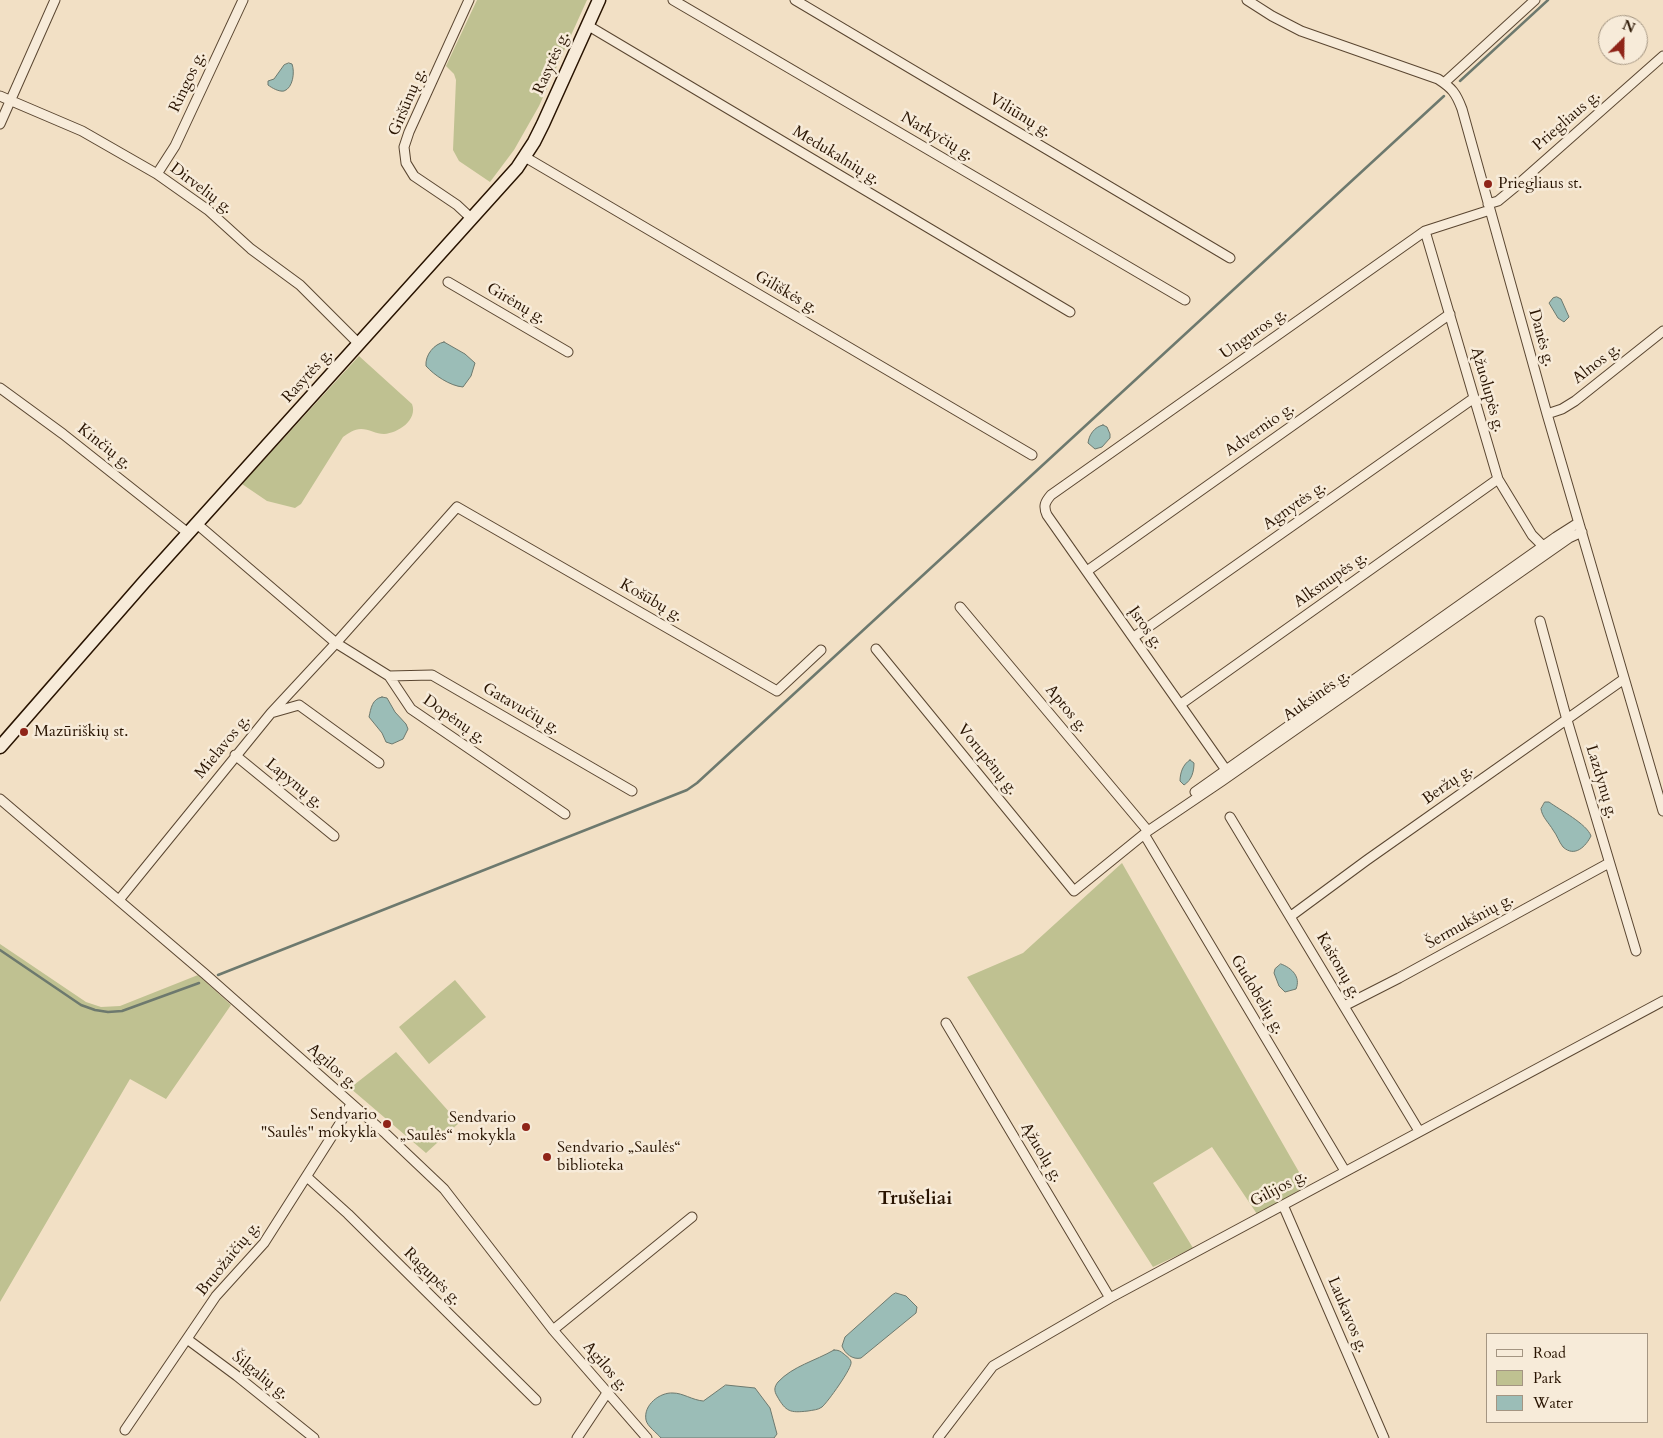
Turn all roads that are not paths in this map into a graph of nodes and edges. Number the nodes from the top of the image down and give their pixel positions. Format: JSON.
{"nodes":[{"id":1,"x":55,"y":0,"type":"edge"},
{"id":2,"x":243,"y":0,"type":"edge"},
{"id":3,"x":469,"y":0,"type":"edge"},
{"id":4,"x":599,"y":0,"type":"edge"},
{"id":5,"x":673,"y":0,"type":"edge"},
{"id":6,"x":795,"y":0,"type":"edge"},
{"id":7,"x":1247,"y":0,"type":"edge"},
{"id":8,"x":1535,"y":0,"type":"edge"},
{"id":9,"x":587,"y":25,"type":"junction"},
{"id":10,"x":1663,"y":56,"type":"edge"},
{"id":11,"x":1444,"y":83,"type":"junction"},
{"id":12,"x":0,"y":96,"type":"edge"},
{"id":13,"x":10,"y":100,"type":"junction"},
{"id":14,"x":0,"y":124,"type":"edge"},
{"id":15,"x":525,"y":157,"type":"junction"},
{"id":16,"x":156,"y":174,"type":"junction"},
{"id":17,"x":1489,"y":207,"type":"junction"},
{"id":18,"x":472,"y":219,"type":"junction"},
{"id":19,"x":1425,"y":231,"type":"junction"},
{"id":20,"x":1230,"y":258,"type":"dead end"},
{"id":21,"x":448,"y":282,"type":"dead end"},
{"id":22,"x":1185,"y":300,"type":"dead end"},
{"id":23,"x":1070,"y":312,"type":"dead end"},
{"id":24,"x":1450,"y":314,"type":"junction"},
{"id":25,"x":1663,"y":331,"type":"edge"},
{"id":26,"x":359,"y":344,"type":"junction"},
{"id":27,"x":568,"y":352,"type":"dead end"},
{"id":28,"x":0,"y":388,"type":"edge"},
{"id":29,"x":1474,"y":398,"type":"junction"},
{"id":30,"x":1547,"y":414,"type":"junction"},
{"id":31,"x":1032,"y":455,"type":"dead end"},
{"id":32,"x":1498,"y":479,"type":"junction"},
{"id":33,"x":1045,"y":502,"type":"joint"},
{"id":34,"x":1578,"y":523,"type":"junction"},
{"id":35,"x":192,"y":528,"type":"junction"},
{"id":36,"x":1582,"y":532,"type":"junction"},
{"id":37,"x":1543,"y":546,"type":"junction"},
{"id":38,"x":1087,"y":570,"type":"junction"},
{"id":39,"x":960,"y":607,"type":"dead end"},
{"id":40,"x":1540,"y":621,"type":"dead end"},
{"id":41,"x":1134,"y":638,"type":"junction"},
{"id":42,"x":336,"y":643,"type":"junction"},
{"id":43,"x":876,"y":649,"type":"dead end"},
{"id":44,"x":821,"y":650,"type":"dead end"},
{"id":45,"x":389,"y":676,"type":"junction"},
{"id":46,"x":1624,"y":679,"type":"junction"},
{"id":47,"x":1181,"y":704,"type":"junction"},
{"id":48,"x":271,"y":713,"type":"junction"},
{"id":49,"x":1567,"y":720,"type":"junction"},
{"id":50,"x":0,"y":747,"type":"edge"},
{"id":51,"x":235,"y":755,"type":"junction"},
{"id":52,"x":379,"y":763,"type":"dead end"},
{"id":53,"x":1226,"y":770,"type":"junction"},
{"id":54,"x":632,"y":791,"type":"dead end"},
{"id":55,"x":1195,"y":792,"type":"dead end"},
{"id":56,"x":0,"y":799,"type":"edge"},
{"id":57,"x":1663,"y":808,"type":"edge"},
{"id":58,"x":564,"y":814,"type":"dead end"},
{"id":59,"x":1230,"y":817,"type":"dead end"},
{"id":60,"x":1146,"y":833,"type":"junction"},
{"id":61,"x":334,"y":836,"type":"dead end"},
{"id":62,"x":1609,"y":863,"type":"junction"},
{"id":63,"x":1074,"y":891,"type":"joint"},
{"id":64,"x":118,"y":900,"type":"junction"},
{"id":65,"x":1291,"y":916,"type":"junction"},
{"id":66,"x":1636,"y":952,"type":"dead end"},
{"id":67,"x":1663,"y":1001,"type":"edge"},
{"id":68,"x":1344,"y":1006,"type":"junction"},
{"id":69,"x":946,"y":1023,"type":"dead end"},
{"id":70,"x":351,"y":1104,"type":"junction"},
{"id":71,"x":1419,"y":1131,"type":"junction"},
{"id":72,"x":1345,"y":1171,"type":"junction"},
{"id":73,"x":306,"y":1177,"type":"junction"},
{"id":74,"x":1283,"y":1205,"type":"junction"},
{"id":75,"x":692,"y":1217,"type":"dead end"},
{"id":76,"x":1110,"y":1298,"type":"junction"},
{"id":77,"x":553,"y":1330,"type":"junction"},
{"id":78,"x":187,"y":1340,"type":"junction"},
{"id":79,"x":607,"y":1393,"type":"junction"},
{"id":80,"x":536,"y":1400,"type":"dead end"},
{"id":81,"x":126,"y":1430,"type":"dead end"},
{"id":82,"x":314,"y":1438,"type":"edge"},
{"id":83,"x":577,"y":1438,"type":"edge"},
{"id":84,"x":647,"y":1438,"type":"edge"},
{"id":85,"x":938,"y":1438,"type":"edge"},
{"id":86,"x":1384,"y":1438,"type":"edge"}],
"edges":[{"from":1,"to":13,"type":"street"},
{"from":2,"to":16,"type":"street","name":"Ringos g."},
{"from":3,"to":18,"type":"street","name":"Giršūnų g."},
{"from":4,"to":9,"type":"main road","name":"Rasytės g."},
{"from":5,"to":22,"type":"street","name":"Narkyčių g."},
{"from":6,"to":20,"type":"street","name":"Viliūnų g."},
{"from":7,"to":11,"type":"street","name":"Danės g."},
{"from":8,"to":11,"type":"street"},
{"from":9,"to":15,"type":"main road","name":"Rasytės g."},
{"from":9,"to":23,"type":"street","name":"Medukalnių g."},
{"from":10,"to":17,"type":"street","name":"Priegliaus g."},
{"from":11,"to":17,"type":"street","name":"Danės g."},
{"from":12,"to":13,"type":"street","name":"Dirvelių g."},
{"from":13,"to":14,"type":"street"},
{"from":13,"to":16,"type":"street","name":"Dirvelių g."},
{"from":15,"to":18,"type":"main road","name":"Rasytės g."},
{"from":15,"to":31,"type":"street","name":"Giliškės g."},
{"from":16,"to":26,"type":"street","name":"Dirvelių g."},
{"from":17,"to":19,"type":"street","name":"Unguros g."},
{"from":17,"to":30,"type":"street","name":"Danės g."},
{"from":18,"to":26,"type":"main road","name":"Rasytės g."},
{"from":19,"to":24,"type":"street","name":"Ąžuolupės g."},
{"from":19,"to":33,"type":"street","name":"Unguros g."},
{"from":21,"to":27,"type":"street","name":"Girėnų g."},
{"from":24,"to":29,"type":"street","name":"Ąžuolupės g."},
{"from":24,"to":38,"type":"street","name":"Advernio g."},
{"from":25,"to":30,"type":"street","name":"Alnos g."},
{"from":26,"to":35,"type":"main road","name":"Rasytės g."},
{"from":28,"to":35,"type":"street","name":"Kinčių g."},
{"from":29,"to":32,"type":"street","name":"Ąžuolupės g."},
{"from":29,"to":41,"type":"street","name":"Agnytės g."},
{"from":30,"to":34,"type":"street","name":"Danės g."},
{"from":32,"to":37,"type":"street","name":"Ąžuolupės g."},
{"from":32,"to":47,"type":"street","name":"Alksnupės g."},
{"from":33,"to":38,"type":"street","name":"Įsros g."},
{"from":34,"to":36,"type":"street","name":"Danės g."},
{"from":34,"to":37,"type":"street"},
{"from":35,"to":42,"type":"street","name":"Kinčių g."},
{"from":35,"to":50,"type":"main road","name":"Rasytės g."},
{"from":36,"to":46,"type":"street","name":"Danės g."},
{"from":36,"to":60,"type":"street","name":"Auksinės g."},
{"from":37,"to":53,"type":"street"},
{"from":38,"to":41,"type":"street","name":"Įsros g."},
{"from":39,"to":60,"type":"street","name":"Aptos g."},
{"from":40,"to":49,"type":"street","name":"Lazdynų g."},
{"from":41,"to":47,"type":"street","name":"Įsros g."},
{"from":42,"to":44,"type":"street","name":"Košūbų g."},
{"from":42,"to":45,"type":"street","name":"Dopėnų g."},
{"from":42,"to":48,"type":"street"},
{"from":43,"to":63,"type":"street","name":"Vorupėnų g."},
{"from":45,"to":54,"type":"street","name":"Gatavučių g."},
{"from":45,"to":58,"type":"street","name":"Dopėnų g."},
{"from":46,"to":49,"type":"street","name":"Beržų g."},
{"from":46,"to":57,"type":"street","name":"Danės g."},
{"from":47,"to":53,"type":"street","name":"Įsros g."},
{"from":48,"to":51,"type":"street","name":"Mielavos g."},
{"from":48,"to":52,"type":"street","name":"Mielavos g."},
{"from":49,"to":62,"type":"street","name":"Lazdynų g."},
{"from":49,"to":65,"type":"street","name":"Beržų g."},
{"from":51,"to":61,"type":"street","name":"Lapynų g."},
{"from":51,"to":64,"type":"street","name":"Mielavos g."},
{"from":53,"to":55,"type":"street"},
{"from":56,"to":64,"type":"street","name":"Agilos g."},
{"from":59,"to":65,"type":"street","name":"Kaštonų g."},
{"from":60,"to":63,"type":"street","name":"Auksinės g."},
{"from":60,"to":72,"type":"street","name":"Gudobelių g."},
{"from":62,"to":66,"type":"street","name":"Lazdynų g."},
{"from":62,"to":68,"type":"street","name":"Šermukšnių g."},
{"from":64,"to":70,"type":"street","name":"Agilos g."},
{"from":65,"to":68,"type":"street","name":"Kaštonų g."},
{"from":67,"to":71,"type":"street","name":"Gilijos g."},
{"from":68,"to":71,"type":"street","name":"Kaštonų g."},
{"from":69,"to":76,"type":"street","name":"Ąžuolų g."},
{"from":70,"to":73,"type":"street","name":"Bruožaičių g."},
{"from":70,"to":77,"type":"street","name":"Agilos g."},
{"from":71,"to":72,"type":"street","name":"Gilijos g."},
{"from":72,"to":74,"type":"street","name":"Gilijos g."},
{"from":73,"to":78,"type":"street","name":"Bruožaičių g."},
{"from":73,"to":80,"type":"street","name":"Ragupės g."},
{"from":74,"to":76,"type":"street","name":"Gilijos g."},
{"from":74,"to":86,"type":"street","name":"Laukavos g."},
{"from":75,"to":77,"type":"street"},
{"from":76,"to":85,"type":"street","name":"Gilijos g."},
{"from":77,"to":79,"type":"street","name":"Agilos g."},
{"from":78,"to":81,"type":"street","name":"Bruožaičių g."},
{"from":78,"to":82,"type":"street","name":"Šilgalių g."},
{"from":79,"to":83,"type":"street"},
{"from":79,"to":84,"type":"street","name":"Agilos g."}]}
